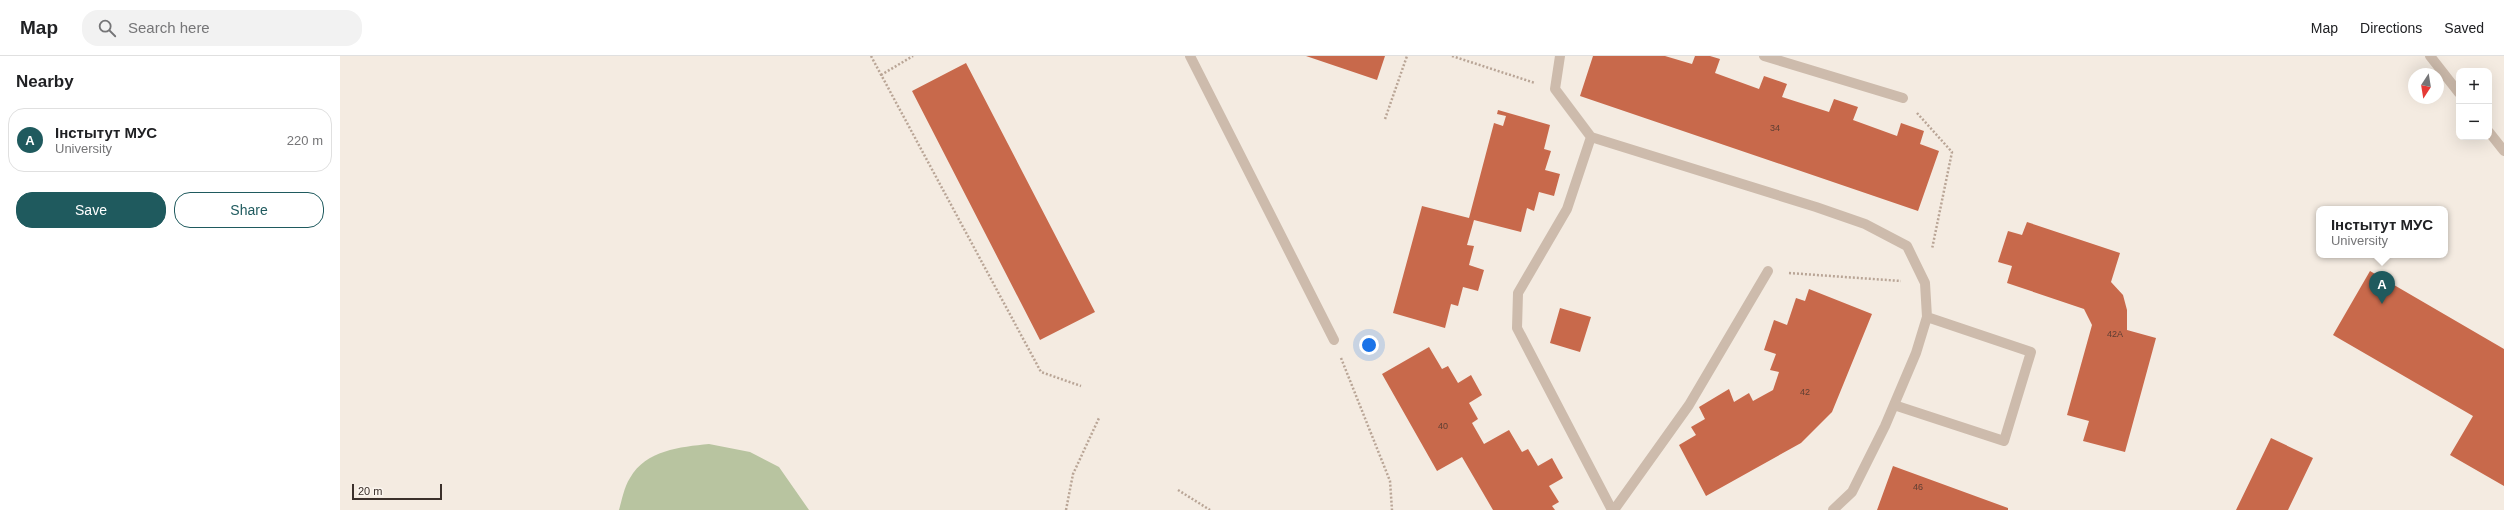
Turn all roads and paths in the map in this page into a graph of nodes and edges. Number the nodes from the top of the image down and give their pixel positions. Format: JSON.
{"nodes":[{"id":1,"x":871,"y":56,"type":"edge"},
{"id":2,"x":913,"y":56,"type":"edge"},
{"id":3,"x":1190,"y":56,"type":"edge"},
{"id":4,"x":1407,"y":56,"type":"edge"},
{"id":5,"x":1452,"y":56,"type":"edge"},
{"id":6,"x":1560,"y":56,"type":"edge"},
{"id":7,"x":1764,"y":56,"type":"edge"},
{"id":8,"x":2430,"y":56,"type":"edge"},
{"id":9,"x":881,"y":75,"type":"junction"},
{"id":10,"x":1555,"y":89,"type":"junction"},
{"id":11,"x":2456,"y":89,"type":"edge"},
{"id":12,"x":1904,"y":98,"type":"joint"},
{"id":13,"x":1385,"y":119,"type":"dead end"},
{"id":14,"x":2492,"y":136,"type":"edge"},
{"id":15,"x":1591,"y":137,"type":"junction"},
{"id":16,"x":2504,"y":151,"type":"edge"},
{"id":17,"x":1768,"y":271,"type":"joint"},
{"id":18,"x":1925,"y":283,"type":"junction"},
{"id":19,"x":1927,"y":317,"type":"junction"},
{"id":20,"x":1334,"y":340,"type":"joint"},
{"id":21,"x":1081,"y":386,"type":"dead end"},
{"id":22,"x":1894,"y":404,"type":"junction"},
{"id":23,"x":1099,"y":418,"type":"dead end"},
{"id":24,"x":1178,"y":490,"type":"dead end"},
{"id":25,"x":1066,"y":510,"type":"edge"},
{"id":26,"x":1210,"y":510,"type":"edge"},
{"id":27,"x":1392,"y":510,"type":"edge"},
{"id":28,"x":1613,"y":510,"type":"edge"},
{"id":29,"x":1833,"y":510,"type":"edge"}],
"edges":[{"from":1,"to":9,"type":"path"},
{"from":2,"to":9,"type":"path"},
{"from":3,"to":20,"type":"street"},
{"from":4,"to":13,"type":"path"},
{"from":5,"to":10,"type":"path"},
{"from":6,"to":10,"type":"street"},
{"from":7,"to":12,"type":"street"},
{"from":8,"to":11,"type":"street"},
{"from":9,"to":21,"type":"path"},
{"from":10,"to":15,"type":"street"},
{"from":12,"to":18,"type":"path"},
{"from":14,"to":16,"type":"street"},
{"from":15,"to":18,"type":"street"},
{"from":15,"to":28,"type":"street"},
{"from":17,"to":18,"type":"path"},
{"from":17,"to":28,"type":"street"},
{"from":18,"to":19,"type":"street"},
{"from":19,"to":22,"type":"street"},
{"from":19,"to":22,"type":"street"},
{"from":20,"to":27,"type":"path"},
{"from":22,"to":29,"type":"street"},
{"from":23,"to":25,"type":"path"},
{"from":24,"to":26,"type":"path"}]}
